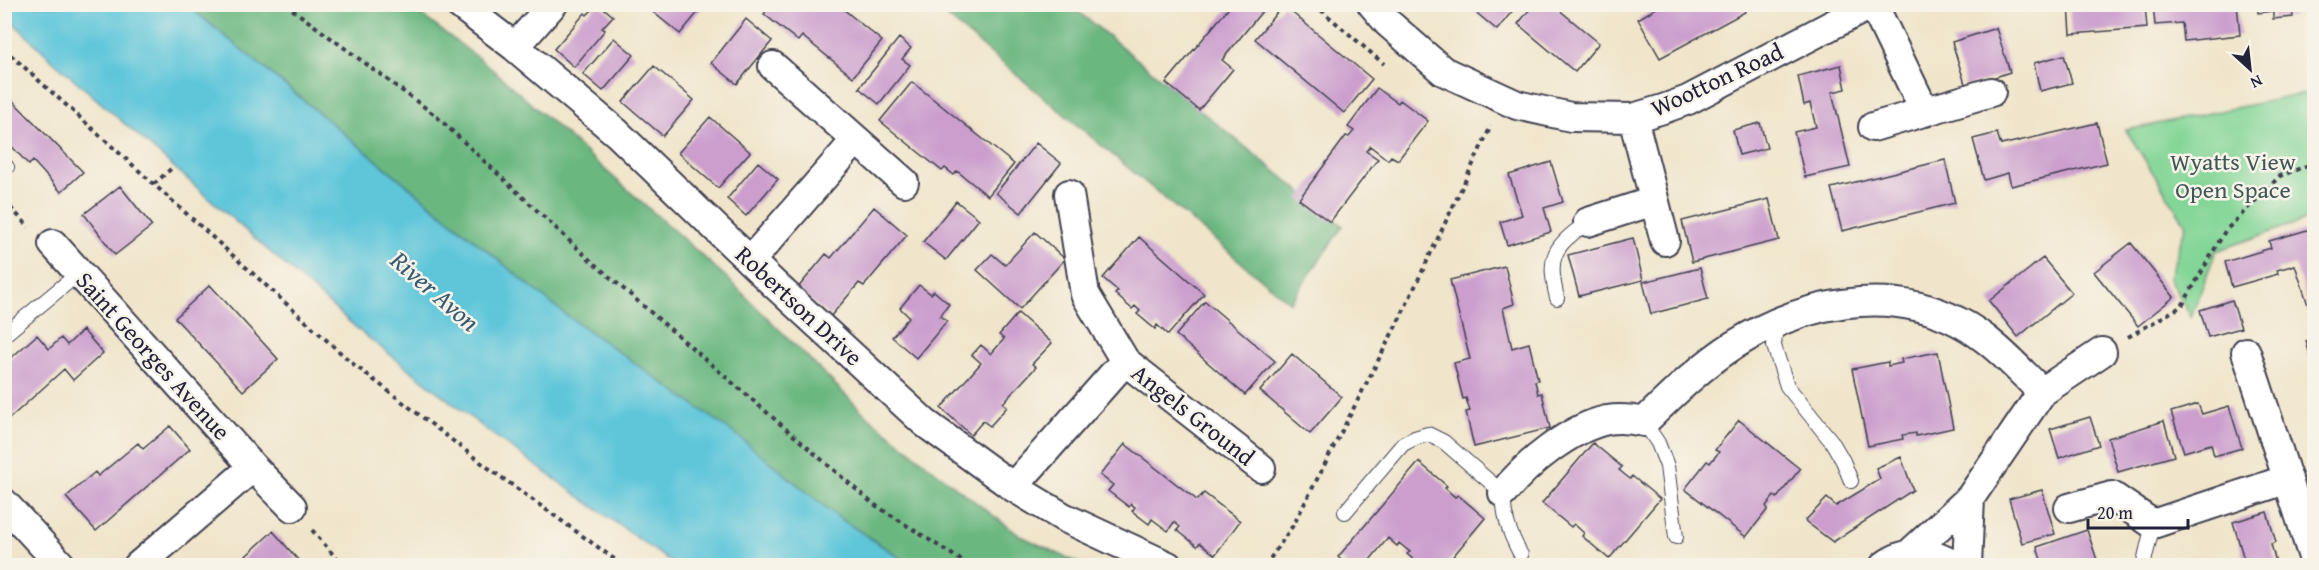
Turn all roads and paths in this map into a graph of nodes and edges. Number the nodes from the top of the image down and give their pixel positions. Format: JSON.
{"nodes":[{"id":1,"x":285,"y":4,"type":"edge"},
{"id":2,"x":459,"y":4,"type":"edge"},
{"id":3,"x":553,"y":4,"type":"edge"},
{"id":4,"x":1372,"y":4,"type":"edge"},
{"id":5,"x":1873,"y":4,"type":"edge"},
{"id":6,"x":515,"y":47,"type":"junction"},
{"id":7,"x":4,"y":49,"type":"edge"},
{"id":8,"x":773,"y":66,"type":"dead end"},
{"id":9,"x":1991,"y":93,"type":"dead end"},
{"id":10,"x":1517,"y":105,"type":"junction"},
{"id":11,"x":1925,"y":112,"type":"junction"},
{"id":12,"x":1633,"y":118,"type":"junction"},
{"id":13,"x":1873,"y":127,"type":"dead end"},
{"id":14,"x":856,"y":140,"type":"junction"},
{"id":15,"x":2314,"y":163,"type":"edge"},
{"id":16,"x":173,"y":167,"type":"dead end"},
{"id":17,"x":904,"y":182,"type":"dead end"},
{"id":18,"x":154,"y":184,"type":"junction"},
{"id":19,"x":1069,"y":194,"type":"dead end"},
{"id":20,"x":1654,"y":201,"type":"junction"},
{"id":21,"x":1588,"y":222,"type":"joint"},
{"id":22,"x":1665,"y":241,"type":"dead end"},
{"id":23,"x":53,"y":244,"type":"dead end"},
{"id":24,"x":750,"y":261,"type":"junction"},
{"id":25,"x":79,"y":273,"type":"junction"},
{"id":26,"x":1557,"y":298,"type":"dead end"},
{"id":27,"x":1776,"y":323,"type":"junction"},
{"id":28,"x":4,"y":335,"type":"edge"},
{"id":29,"x":2102,"y":352,"type":"joint"},
{"id":30,"x":2246,"y":352,"type":"dead end"},
{"id":31,"x":1125,"y":361,"type":"junction"},
{"id":32,"x":2042,"y":392,"type":"junction"},
{"id":33,"x":1644,"y":422,"type":"junction"},
{"id":34,"x":253,"y":467,"type":"junction"},
{"id":35,"x":1261,"y":468,"type":"dead end"},
{"id":36,"x":2288,"y":478,"type":"junction"},
{"id":37,"x":1851,"y":481,"type":"dead end"},
{"id":38,"x":1013,"y":487,"type":"junction"},
{"id":39,"x":1503,"y":493,"type":"junction"},
{"id":40,"x":1970,"y":498,"type":"junction"},
{"id":41,"x":4,"y":503,"type":"edge"},
{"id":42,"x":292,"y":507,"type":"joint"},
{"id":43,"x":2069,"y":508,"type":"dead end"},
{"id":44,"x":1345,"y":512,"type":"dead end"},
{"id":45,"x":2153,"y":524,"type":"junction"},
{"id":46,"x":1676,"y":537,"type":"dead end"},
{"id":47,"x":1521,"y":555,"type":"dead end"},
{"id":48,"x":1896,"y":560,"type":"edge"},
{"id":49,"x":2314,"y":561,"type":"edge"},
{"id":50,"x":62,"y":566,"type":"edge"},
{"id":51,"x":138,"y":566,"type":"edge"},
{"id":52,"x":343,"y":566,"type":"edge"},
{"id":53,"x":624,"y":566,"type":"edge"},
{"id":54,"x":970,"y":566,"type":"edge"},
{"id":55,"x":1168,"y":566,"type":"edge"},
{"id":56,"x":1265,"y":566,"type":"edge"},
{"id":57,"x":1955,"y":566,"type":"edge"},
{"id":58,"x":1967,"y":566,"type":"edge"},
{"id":59,"x":2143,"y":566,"type":"edge"}],
"edges":[{"from":1,"to":54,"type":"path"},
{"from":2,"to":6,"type":"street","name":"Robertson Drive"},
{"from":3,"to":6,"type":"street"},
{"from":4,"to":10,"type":"street","name":"Wootton Road"},
{"from":5,"to":11,"type":"street"},
{"from":5,"to":12,"type":"street","name":"Wootton Road"},
{"from":6,"to":24,"type":"street","name":"Robertson Drive"},
{"from":7,"to":18,"type":"path"},
{"from":8,"to":14,"type":"street"},
{"from":9,"to":11,"type":"street"},
{"from":10,"to":12,"type":"street","name":"Wootton Road"},
{"from":10,"to":56,"type":"path"},
{"from":11,"to":13,"type":"street"},
{"from":12,"to":20,"type":"street"},
{"from":14,"to":17,"type":"street"},
{"from":14,"to":24,"type":"street"},
{"from":15,"to":29,"type":"path"},
{"from":16,"to":18,"type":"path"},
{"from":18,"to":53,"type":"path"},
{"from":19,"to":31,"type":"street","name":"Angels Ground"},
{"from":20,"to":21,"type":"street"},
{"from":20,"to":22,"type":"street"},
{"from":21,"to":26,"type":"lane"},
{"from":23,"to":25,"type":"street","name":"Saint Georges Avenue"},
{"from":24,"to":38,"type":"street","name":"Robertson Drive"},
{"from":25,"to":28,"type":"lane"},
{"from":25,"to":34,"type":"street","name":"Saint Georges Avenue"},
{"from":27,"to":32,"type":"street"},
{"from":27,"to":33,"type":"street"},
{"from":27,"to":37,"type":"lane"},
{"from":29,"to":32,"type":"street"},
{"from":30,"to":36,"type":"street"},
{"from":31,"to":35,"type":"street","name":"Angels Ground"},
{"from":31,"to":38,"type":"street","name":"Angels Ground"},
{"from":32,"to":40,"type":"street"},
{"from":33,"to":39,"type":"street"},
{"from":33,"to":46,"type":"lane"},
{"from":34,"to":42,"type":"street","name":"Saint Georges Avenue"},
{"from":34,"to":51,"type":"street"},
{"from":36,"to":45,"type":"street"},
{"from":36,"to":49,"type":"street"},
{"from":38,"to":55,"type":"street","name":"Robertson Drive"},
{"from":39,"to":44,"type":"lane"},
{"from":39,"to":47,"type":"lane"},
{"from":40,"to":48,"type":"street"},
{"from":40,"to":58,"type":"street"},
{"from":41,"to":50,"type":"street"},
{"from":42,"to":52,"type":"path"},
{"from":43,"to":45,"type":"street"},
{"from":45,"to":59,"type":"lane"},
{"from":48,"to":57,"type":"street"}]}
